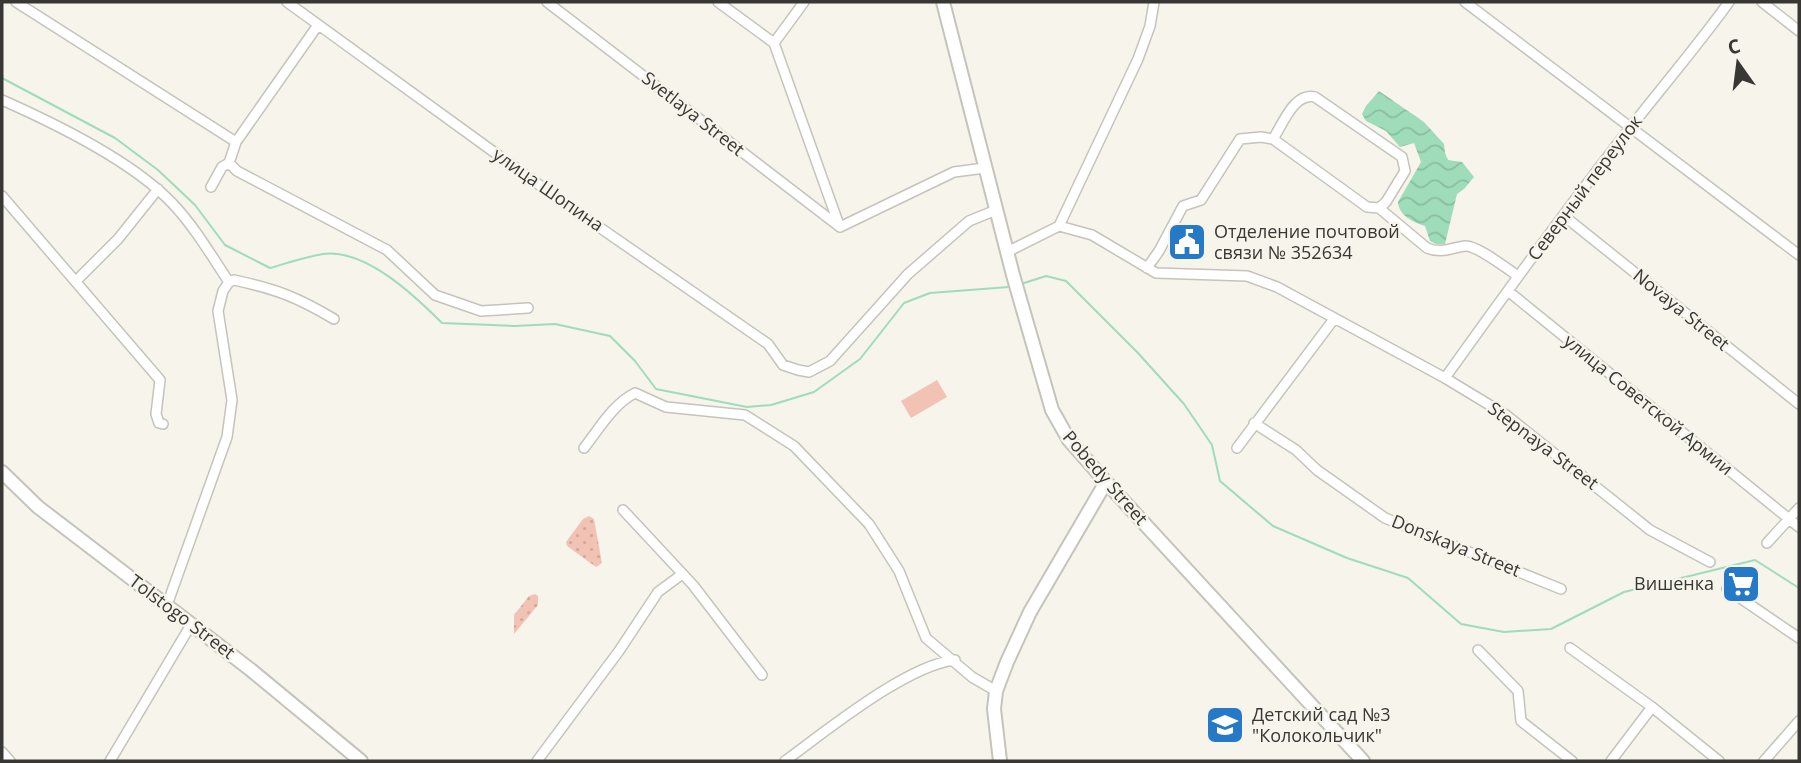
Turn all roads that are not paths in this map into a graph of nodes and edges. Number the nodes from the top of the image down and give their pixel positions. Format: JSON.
{"nodes":[{"id":1,"x":16,"y":2,"type":"edge"},
{"id":2,"x":287,"y":2,"type":"edge"},
{"id":3,"x":547,"y":2,"type":"edge"},
{"id":4,"x":718,"y":2,"type":"edge"},
{"id":5,"x":804,"y":2,"type":"edge"},
{"id":6,"x":943,"y":2,"type":"edge"},
{"id":7,"x":1154,"y":2,"type":"edge"},
{"id":8,"x":1465,"y":2,"type":"edge"},
{"id":9,"x":1729,"y":2,"type":"edge"},
{"id":10,"x":1762,"y":2,"type":"edge"},
{"id":11,"x":318,"y":25,"type":"junction"},
{"id":12,"x":1799,"y":31,"type":"edge"},
{"id":13,"x":775,"y":43,"type":"junction"},
{"id":14,"x":2,"y":100,"type":"edge"},
{"id":15,"x":1630,"y":128,"type":"junction"},
{"id":16,"x":1273,"y":139,"type":"junction"},
{"id":17,"x":236,"y":142,"type":"junction"},
{"id":18,"x":229,"y":163,"type":"junction"},
{"id":19,"x":985,"y":168,"type":"junction"},
{"id":20,"x":211,"y":187,"type":"dead end"},
{"id":21,"x":158,"y":189,"type":"junction"},
{"id":22,"x":2,"y":196,"type":"edge"},
{"id":23,"x":1378,"y":208,"type":"junction"},
{"id":24,"x":996,"y":210,"type":"junction"},
{"id":25,"x":1564,"y":216,"type":"junction"},
{"id":26,"x":1059,"y":226,"type":"junction"},
{"id":27,"x":840,"y":227,"type":"junction"},
{"id":28,"x":1007,"y":252,"type":"junction"},
{"id":29,"x":1799,"y":255,"type":"edge"},
{"id":30,"x":1147,"y":268,"type":"junction"},
{"id":31,"x":1518,"y":276,"type":"junction"},
{"id":32,"x":76,"y":281,"type":"junction"},
{"id":33,"x":229,"y":282,"type":"junction"},
{"id":34,"x":1507,"y":290,"type":"junction"},
{"id":35,"x":527,"y":308,"type":"dead end"},
{"id":36,"x":1334,"y":318,"type":"junction"},
{"id":37,"x":334,"y":319,"type":"dead end"},
{"id":38,"x":1445,"y":378,"type":"junction"},
{"id":39,"x":1799,"y":404,"type":"edge"},
{"id":40,"x":1254,"y":423,"type":"junction"},
{"id":41,"x":163,"y":424,"type":"dead end"},
{"id":42,"x":584,"y":448,"type":"dead end"},
{"id":43,"x":1237,"y":448,"type":"dead end"},
{"id":44,"x":2,"y":472,"type":"edge"},
{"id":45,"x":1106,"y":482,"type":"junction"},
{"id":46,"x":1799,"y":508,"type":"edge"},
{"id":47,"x":623,"y":510,"type":"dead end"},
{"id":48,"x":1787,"y":519,"type":"junction"},
{"id":49,"x":1799,"y":527,"type":"edge"},
{"id":50,"x":1767,"y":544,"type":"dead end"},
{"id":51,"x":1710,"y":562,"type":"dead end"},
{"id":52,"x":681,"y":575,"type":"junction"},
{"id":53,"x":1561,"y":589,"type":"dead end"},
{"id":54,"x":1727,"y":589,"type":"dead end"},
{"id":55,"x":167,"y":605,"type":"junction"},
{"id":56,"x":192,"y":624,"type":"junction"},
{"id":57,"x":1799,"y":638,"type":"edge"},
{"id":58,"x":1570,"y":648,"type":"dead end"},
{"id":59,"x":1478,"y":650,"type":"dead end"},
{"id":60,"x":955,"y":660,"type":"junction"},
{"id":61,"x":762,"y":675,"type":"dead end"},
{"id":62,"x":996,"y":691,"type":"junction"},
{"id":63,"x":1652,"y":707,"type":"junction"},
{"id":64,"x":1799,"y":721,"type":"edge"},
{"id":65,"x":2,"y":752,"type":"edge"},
{"id":66,"x":10,"y":761,"type":"edge"},
{"id":67,"x":110,"y":761,"type":"edge"},
{"id":68,"x":361,"y":761,"type":"edge"},
{"id":69,"x":537,"y":761,"type":"edge"},
{"id":70,"x":785,"y":761,"type":"edge"},
{"id":71,"x":1000,"y":761,"type":"edge"},
{"id":72,"x":1363,"y":761,"type":"edge"},
{"id":73,"x":1572,"y":761,"type":"edge"},
{"id":74,"x":1611,"y":761,"type":"edge"},
{"id":75,"x":1720,"y":761,"type":"edge"},
{"id":76,"x":1764,"y":761,"type":"edge"}],
"edges":[{"from":1,"to":17,"type":"street"},
{"from":2,"to":11,"type":"street","name":"улица Шопина"},
{"from":3,"to":27,"type":"street","name":"Svetlaya Street"},
{"from":4,"to":13,"type":"street"},
{"from":5,"to":13,"type":"street"},
{"from":6,"to":19,"type":"street","name":"Pobedy Street"},
{"from":7,"to":26,"type":"street"},
{"from":8,"to":15,"type":"street"},
{"from":9,"to":15,"type":"street","name":"Северный переулок"},
{"from":10,"to":12,"type":"street"},
{"from":11,"to":17,"type":"street"},
{"from":11,"to":24,"type":"street","name":"улица Шопина"},
{"from":13,"to":27,"type":"street"},
{"from":14,"to":21,"type":"street"},
{"from":15,"to":25,"type":"street","name":"Северный переулок"},
{"from":15,"to":29,"type":"street"},
{"from":16,"to":23,"type":"street"},
{"from":16,"to":23,"type":"street"},
{"from":16,"to":30,"type":"street"},
{"from":17,"to":18,"type":"street"},
{"from":18,"to":20,"type":"street"},
{"from":18,"to":35,"type":"street"},
{"from":19,"to":24,"type":"street","name":"Pobedy Street"},
{"from":19,"to":27,"type":"street"},
{"from":21,"to":32,"type":"street"},
{"from":21,"to":33,"type":"street"},
{"from":22,"to":32,"type":"street"},
{"from":23,"to":31,"type":"street"},
{"from":24,"to":28,"type":"street","name":"Pobedy Street"},
{"from":25,"to":31,"type":"street","name":"Северный переулок"},
{"from":25,"to":39,"type":"street","name":"Novaya Street"},
{"from":26,"to":28,"type":"street"},
{"from":26,"to":30,"type":"street","name":"Stepnaya Street"},
{"from":28,"to":45,"type":"street","name":"Pobedy Street"},
{"from":30,"to":36,"type":"street","name":"Stepnaya Street"},
{"from":31,"to":34,"type":"street","name":"Северный переулок"},
{"from":32,"to":41,"type":"street"},
{"from":33,"to":37,"type":"street"},
{"from":33,"to":55,"type":"street"},
{"from":34,"to":38,"type":"street","name":"Северный переулок"},
{"from":34,"to":48,"type":"street","name":"улица Советской Армии"},
{"from":36,"to":38,"type":"street","name":"Stepnaya Street"},
{"from":36,"to":40,"type":"street"},
{"from":38,"to":51,"type":"street","name":"Stepnaya Street"},
{"from":40,"to":43,"type":"street"},
{"from":40,"to":53,"type":"street","name":"Donskaya Street"},
{"from":42,"to":60,"type":"street"},
{"from":44,"to":55,"type":"street","name":"Tolstogo Street"},
{"from":45,"to":62,"type":"street"},
{"from":45,"to":72,"type":"street","name":"Pobedy Street"},
{"from":46,"to":48,"type":"street"},
{"from":47,"to":52,"type":"street"},
{"from":48,"to":49,"type":"street","name":"улица Советской Армии"},
{"from":48,"to":50,"type":"street"},
{"from":52,"to":61,"type":"street"},
{"from":52,"to":69,"type":"street"},
{"from":54,"to":57,"type":"street"},
{"from":55,"to":56,"type":"street","name":"Tolstogo Street"},
{"from":56,"to":67,"type":"street"},
{"from":56,"to":68,"type":"street","name":"Tolstogo Street"},
{"from":58,"to":63,"type":"street"},
{"from":59,"to":73,"type":"street"},
{"from":60,"to":62,"type":"street"},
{"from":60,"to":70,"type":"street"},
{"from":62,"to":71,"type":"street"},
{"from":63,"to":74,"type":"street"},
{"from":63,"to":75,"type":"street"},
{"from":64,"to":76,"type":"street"},
{"from":65,"to":66,"type":"street"}]}
